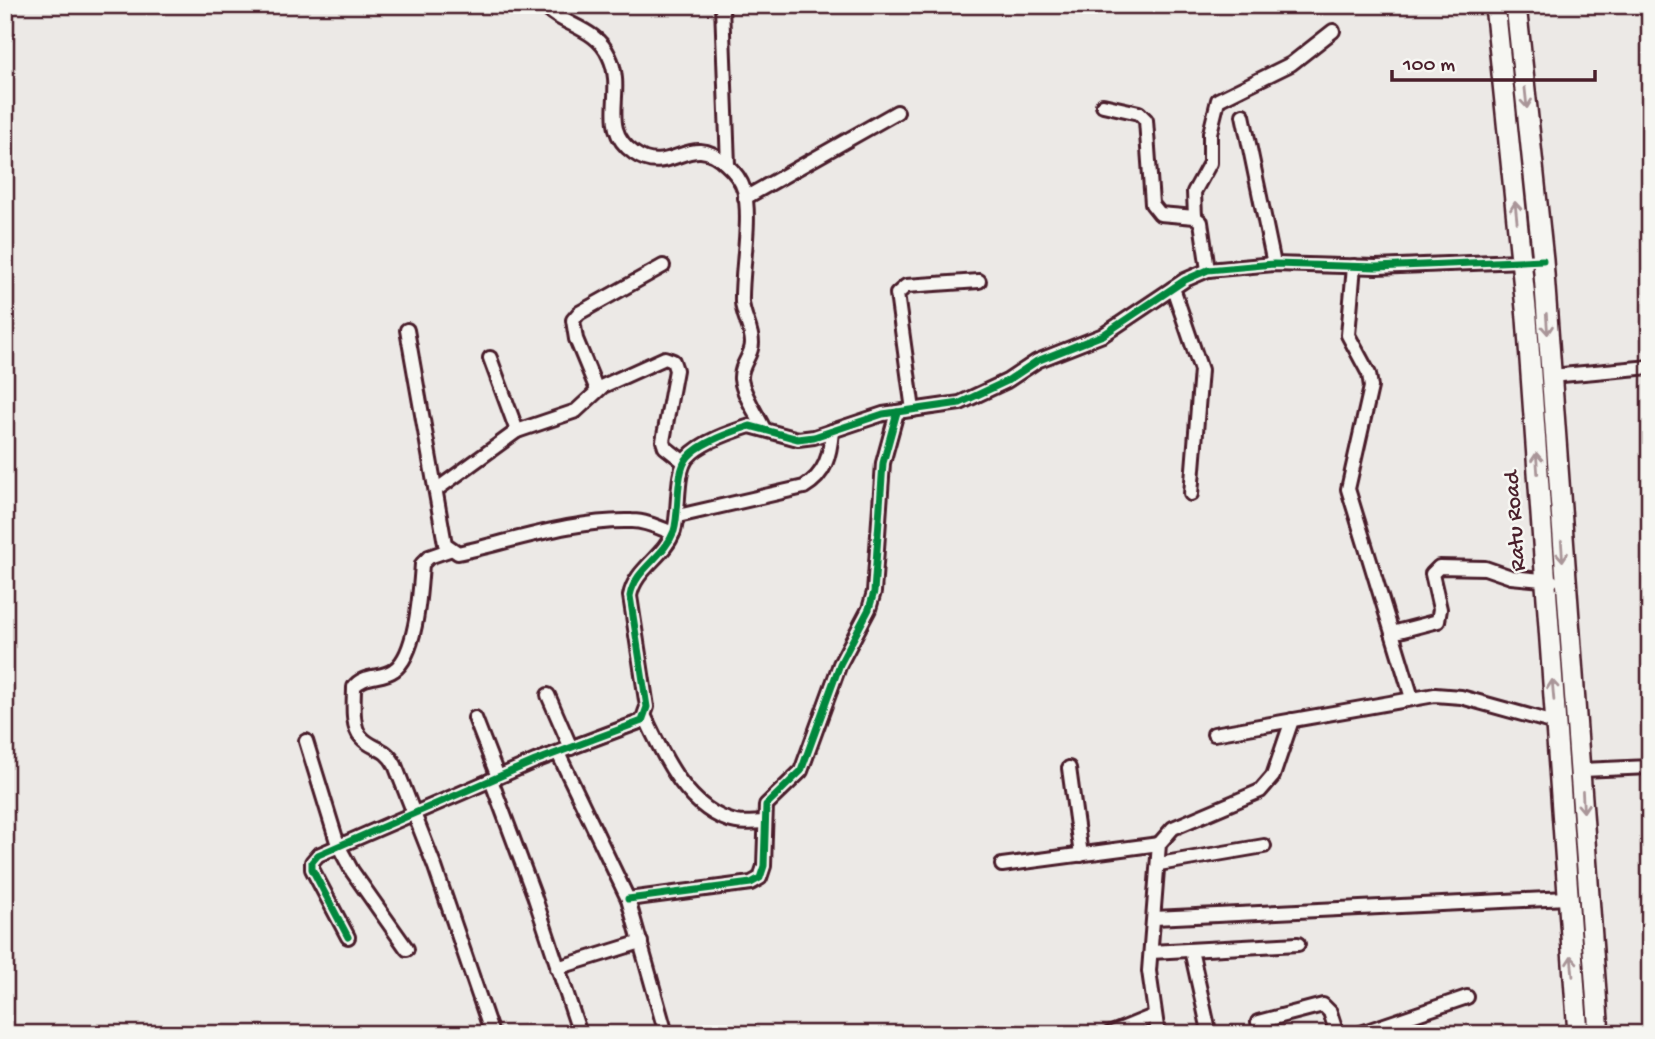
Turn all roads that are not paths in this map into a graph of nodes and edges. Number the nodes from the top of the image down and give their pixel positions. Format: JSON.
{"nodes":[{"id":1,"x":543,"y":5,"type":"edge"},
{"id":2,"x":1495,"y":5,"type":"edge"},
{"id":3,"x":1517,"y":5,"type":"edge"},
{"id":4,"x":722,"y":6,"type":"edge"},
{"id":5,"x":1333,"y":31,"type":"dead end"},
{"id":6,"x":1103,"y":105,"type":"dead end"},
{"id":7,"x":897,"y":113,"type":"dead end"},
{"id":8,"x":1243,"y":115,"type":"dead end"},
{"id":9,"x":728,"y":165,"type":"junction"},
{"id":10,"x":745,"y":198,"type":"junction"},
{"id":11,"x":1195,"y":217,"type":"junction"},
{"id":12,"x":1543,"y":260,"type":"junction"},
{"id":13,"x":1521,"y":262,"type":"junction"},
{"id":14,"x":1274,"y":264,"type":"junction"},
{"id":15,"x":663,"y":266,"type":"dead end"},
{"id":16,"x":1354,"y":266,"type":"junction"},
{"id":17,"x":1208,"y":270,"type":"junction"},
{"id":18,"x":979,"y":281,"type":"dead end"},
{"id":19,"x":1173,"y":288,"type":"junction"},
{"id":20,"x":407,"y":330,"type":"dead end"},
{"id":21,"x":490,"y":358,"type":"dead end"},
{"id":22,"x":1650,"y":367,"type":"edge"},
{"id":23,"x":1551,"y":376,"type":"junction"},
{"id":24,"x":597,"y":390,"type":"junction"},
{"id":25,"x":913,"y":410,"type":"junction"},
{"id":26,"x":897,"y":412,"type":"junction"},
{"id":27,"x":763,"y":427,"type":"junction"},
{"id":28,"x":517,"y":430,"type":"junction"},
{"id":29,"x":832,"y":431,"type":"junction"},
{"id":30,"x":684,"y":462,"type":"junction"},
{"id":31,"x":436,"y":490,"type":"junction"},
{"id":32,"x":1191,"y":494,"type":"dead end"},
{"id":33,"x":678,"y":516,"type":"junction"},
{"id":34,"x":673,"y":533,"type":"junction"},
{"id":35,"x":449,"y":550,"type":"junction"},
{"id":36,"x":1544,"y":580,"type":"junction"},
{"id":37,"x":1564,"y":583,"type":"junction"},
{"id":38,"x":1392,"y":634,"type":"junction"},
{"id":39,"x":548,"y":695,"type":"dead end"},
{"id":40,"x":1412,"y":698,"type":"junction"},
{"id":41,"x":645,"y":717,"type":"junction"},
{"id":42,"x":475,"y":718,"type":"dead end"},
{"id":43,"x":1292,"y":720,"type":"junction"},
{"id":44,"x":1555,"y":723,"type":"junction"},
{"id":45,"x":1214,"y":734,"type":"dead end"},
{"id":46,"x":306,"y":741,"type":"dead end"},
{"id":47,"x":570,"y":748,"type":"junction"},
{"id":48,"x":558,"y":753,"type":"junction"},
{"id":49,"x":1650,"y":767,"type":"edge"},
{"id":50,"x":1069,"y":768,"type":"dead end"},
{"id":51,"x":1582,"y":770,"type":"junction"},
{"id":52,"x":495,"y":779,"type":"junction"},
{"id":53,"x":415,"y":813,"type":"junction"},
{"id":54,"x":764,"y":822,"type":"junction"},
{"id":55,"x":1159,"y":844,"type":"junction"},
{"id":56,"x":338,"y":845,"type":"junction"},
{"id":57,"x":1264,"y":845,"type":"dead end"},
{"id":58,"x":1081,"y":855,"type":"junction"},
{"id":59,"x":1159,"y":864,"type":"junction"},
{"id":60,"x":1002,"y":865,"type":"dead end"},
{"id":61,"x":1567,"y":898,"type":"junction"},
{"id":62,"x":628,"y":899,"type":"junction"},
{"id":63,"x":1154,"y":918,"type":"junction"},
{"id":64,"x":348,"y":937,"type":"dead end"},
{"id":65,"x":641,"y":942,"type":"junction"},
{"id":66,"x":1298,"y":944,"type":"dead end"},
{"id":67,"x":407,"y":948,"type":"dead end"},
{"id":68,"x":1191,"y":950,"type":"junction"},
{"id":69,"x":1151,"y":952,"type":"junction"},
{"id":70,"x":557,"y":968,"type":"junction"},
{"id":71,"x":1467,"y":997,"type":"dead end"},
{"id":72,"x":1153,"y":1016,"type":"junction"},
{"id":73,"x":1258,"y":1022,"type":"dead end"},
{"id":74,"x":1209,"y":1031,"type":"dead end"},
{"id":75,"x":492,"y":1034,"type":"edge"},
{"id":76,"x":580,"y":1034,"type":"edge"},
{"id":77,"x":666,"y":1034,"type":"edge"},
{"id":78,"x":1109,"y":1034,"type":"edge"},
{"id":79,"x":1157,"y":1034,"type":"edge"},
{"id":80,"x":1337,"y":1034,"type":"edge"},
{"id":81,"x":1358,"y":1034,"type":"edge"},
{"id":82,"x":1578,"y":1034,"type":"edge"},
{"id":83,"x":1599,"y":1034,"type":"edge"}],
"edges":[{"from":1,"to":9,"type":"street"},
{"from":13,"to":2,"type":"main road","name":"Ratu Road","one_way":true},
{"from":3,"to":12,"type":"main road","name":"Ratu Road","one_way":true},
{"from":4,"to":9,"type":"street"},
{"from":5,"to":11,"type":"street"},
{"from":6,"to":11,"type":"street"},
{"from":7,"to":10,"type":"street"},
{"from":8,"to":14,"type":"street"},
{"from":9,"to":10,"type":"street"},
{"from":10,"to":27,"type":"street"},
{"from":11,"to":17,"type":"street"},
{"from":12,"to":13,"type":"street"},
{"from":12,"to":23,"type":"main road","name":"Ratu Road","one_way":true},
{"from":13,"to":16,"type":"street"},
{"from":36,"to":13,"type":"main road","name":"Ratu Road","one_way":true},
{"from":14,"to":16,"type":"street"},
{"from":14,"to":17,"type":"street"},
{"from":15,"to":24,"type":"street"},
{"from":16,"to":38,"type":"street"},
{"from":17,"to":19,"type":"street"},
{"from":18,"to":25,"type":"street"},
{"from":19,"to":25,"type":"street"},
{"from":19,"to":32,"type":"street"},
{"from":20,"to":31,"type":"street"},
{"from":21,"to":28,"type":"street"},
{"from":22,"to":23,"type":"street"},
{"from":23,"to":37,"type":"main road","name":"Ratu Road","one_way":true},
{"from":24,"to":28,"type":"street"},
{"from":24,"to":30,"type":"street"},
{"from":25,"to":26,"type":"street"},
{"from":26,"to":29,"type":"street"},
{"from":26,"to":54,"type":"street"},
{"from":27,"to":29,"type":"street"},
{"from":27,"to":30,"type":"street"},
{"from":28,"to":31,"type":"street"},
{"from":29,"to":33,"type":"street"},
{"from":30,"to":33,"type":"street"},
{"from":31,"to":35,"type":"street"},
{"from":33,"to":34,"type":"street"},
{"from":34,"to":35,"type":"street"},
{"from":34,"to":41,"type":"street"},
{"from":35,"to":53,"type":"street"},
{"from":36,"to":37,"type":"street"},
{"from":36,"to":38,"type":"street"},
{"from":44,"to":36,"type":"main road","name":"Ratu Road","one_way":true},
{"from":37,"to":51,"type":"main road","name":"Ratu Road"},
{"from":38,"to":40,"type":"street"},
{"from":39,"to":47,"type":"street"},
{"from":40,"to":43,"type":"street"},
{"from":40,"to":44,"type":"street"},
{"from":41,"to":47,"type":"street"},
{"from":41,"to":54,"type":"street"},
{"from":42,"to":52,"type":"street"},
{"from":43,"to":45,"type":"street"},
{"from":43,"to":55,"type":"street"},
{"from":44,"to":61,"type":"main road","name":"Ratu Road"},
{"from":46,"to":56,"type":"street"},
{"from":47,"to":48,"type":"street"},
{"from":48,"to":52,"type":"street"},
{"from":48,"to":62,"type":"street"},
{"from":49,"to":51,"type":"street"},
{"from":50,"to":58,"type":"street"},
{"from":51,"to":83,"type":"main road","name":"Ratu Road","one_way":true},
{"from":52,"to":53,"type":"street"},
{"from":52,"to":70,"type":"street"},
{"from":53,"to":56,"type":"street"},
{"from":53,"to":75,"type":"street"},
{"from":54,"to":62,"type":"street"},
{"from":55,"to":58,"type":"street"},
{"from":55,"to":59,"type":"street"},
{"from":56,"to":64,"type":"street"},
{"from":56,"to":67,"type":"street"},
{"from":57,"to":59,"type":"street"},
{"from":58,"to":60,"type":"street"},
{"from":59,"to":63,"type":"street"},
{"from":61,"to":63,"type":"street"},
{"from":82,"to":61,"type":"main road","name":"Ratu Road","one_way":true},
{"from":62,"to":65,"type":"street"},
{"from":63,"to":69,"type":"street"},
{"from":65,"to":70,"type":"street"},
{"from":65,"to":77,"type":"street"},
{"from":66,"to":68,"type":"street"},
{"from":68,"to":69,"type":"street"},
{"from":68,"to":74,"type":"street"},
{"from":69,"to":72,"type":"street"},
{"from":70,"to":76,"type":"street"},
{"from":71,"to":81,"type":"street"},
{"from":72,"to":78,"type":"street"},
{"from":72,"to":79,"type":"street"},
{"from":73,"to":80,"type":"street"}]}
